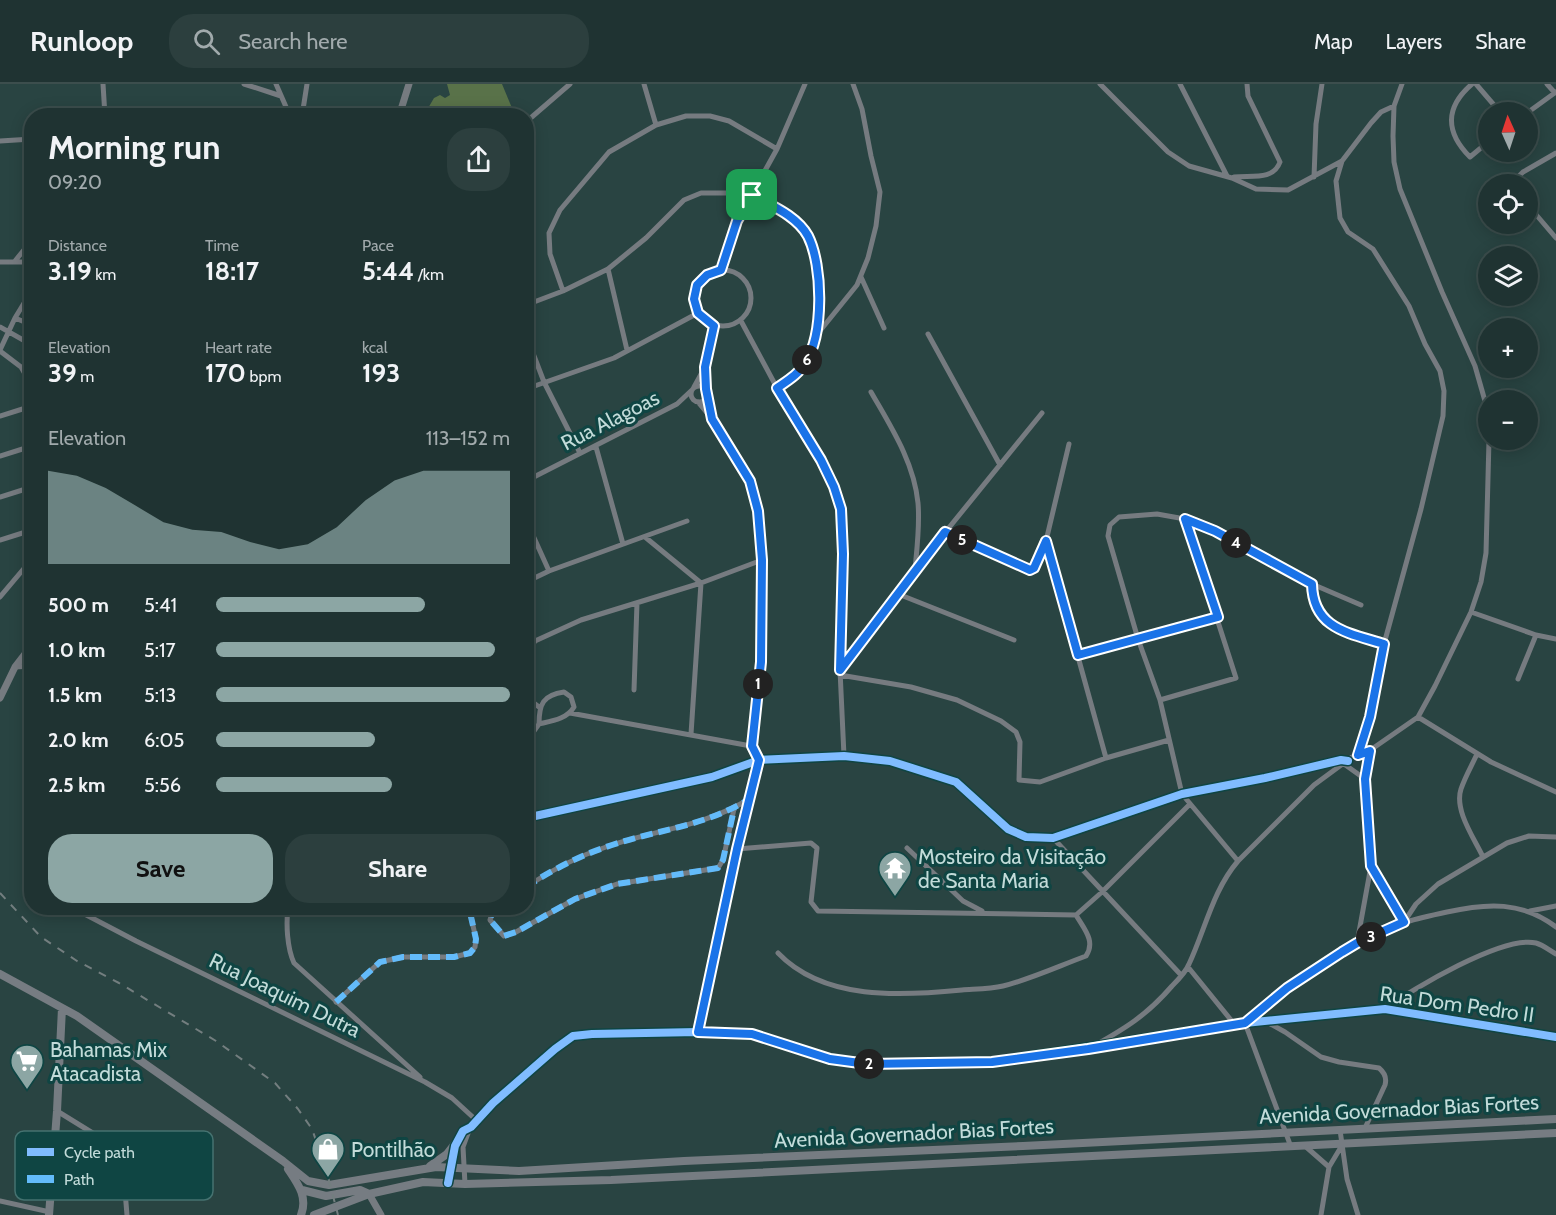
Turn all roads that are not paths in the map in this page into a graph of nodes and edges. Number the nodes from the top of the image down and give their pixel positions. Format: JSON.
{"nodes":[{"id":1,"x":103,"y":84,"type":"edge"},
{"id":2,"x":244,"y":84,"type":"edge"},
{"id":3,"x":276,"y":84,"type":"edge"},
{"id":4,"x":307,"y":84,"type":"edge"},
{"id":5,"x":409,"y":84,"type":"edge"},
{"id":6,"x":570,"y":84,"type":"edge"},
{"id":7,"x":644,"y":84,"type":"edge"},
{"id":8,"x":805,"y":84,"type":"edge"},
{"id":9,"x":853,"y":84,"type":"edge"},
{"id":10,"x":1100,"y":84,"type":"edge"},
{"id":11,"x":1180,"y":84,"type":"edge"},
{"id":12,"x":1247,"y":84,"type":"edge"},
{"id":13,"x":1322,"y":84,"type":"edge"},
{"id":14,"x":1402,"y":84,"type":"edge"},
{"id":15,"x":1474,"y":84,"type":"edge"},
{"id":16,"x":1547,"y":84,"type":"edge"},
{"id":17,"x":1555,"y":92,"type":"edge"},
{"id":18,"x":281,"y":96,"type":"junction"},
{"id":19,"x":1491,"y":102,"type":"edge"},
{"id":20,"x":1538,"y":105,"type":"edge"},
{"id":21,"x":1394,"y":106,"type":"junction"},
{"id":22,"x":104,"y":108,"type":"edge"},
{"id":23,"x":286,"y":108,"type":"edge"},
{"id":24,"x":303,"y":108,"type":"edge"},
{"id":25,"x":402,"y":108,"type":"edge"},
{"id":26,"x":534,"y":114,"type":"edge"},
{"id":27,"x":656,"y":125,"type":"junction"},
{"id":28,"x":24,"y":140,"type":"edge"},
{"id":29,"x":0,"y":141,"type":"edge"},
{"id":30,"x":777,"y":149,"type":"junction"},
{"id":31,"x":1478,"y":150,"type":"edge"},
{"id":32,"x":1556,"y":153,"type":"edge"},
{"id":33,"x":1342,"y":161,"type":"junction"},
{"id":34,"x":1521,"y":174,"type":"edge"},
{"id":35,"x":1230,"y":177,"type":"junction"},
{"id":36,"x":1314,"y":177,"type":"junction"},
{"id":37,"x":752,"y":195,"type":"junction"},
{"id":38,"x":1538,"y":217,"type":"edge"},
{"id":39,"x":1556,"y":238,"type":"edge"},
{"id":40,"x":24,"y":250,"type":"edge"},
{"id":41,"x":15,"y":261,"type":"junction"},
{"id":42,"x":0,"y":262,"type":"edge"},
{"id":43,"x":24,"y":262,"type":"edge"},
{"id":44,"x":608,"y":269,"type":"junction"},
{"id":45,"x":721,"y":270,"type":"junction"},
{"id":46,"x":861,"y":277,"type":"junction"},
{"id":47,"x":563,"y":291,"type":"junction"},
{"id":48,"x":534,"y":302,"type":"edge"},
{"id":49,"x":24,"y":303,"type":"edge"},
{"id":50,"x":698,"y":313,"type":"junction"},
{"id":51,"x":15,"y":318,"type":"junction"},
{"id":52,"x":741,"y":321,"type":"junction"},
{"id":53,"x":24,"y":322,"type":"edge"},
{"id":54,"x":714,"y":326,"type":"junction"},
{"id":55,"x":0,"y":327,"type":"edge"},
{"id":56,"x":884,"y":328,"type":"dead end"},
{"id":57,"x":8,"y":333,"type":"junction"},
{"id":58,"x":928,"y":334,"type":"dead end"},
{"id":59,"x":814,"y":338,"type":"junction"},
{"id":60,"x":24,"y":341,"type":"edge"},
{"id":61,"x":627,"y":350,"type":"junction"},
{"id":62,"x":0,"y":351,"type":"edge"},
{"id":63,"x":534,"y":356,"type":"edge"},
{"id":64,"x":705,"y":367,"type":"junction"},
{"id":65,"x":24,"y":372,"type":"edge"},
{"id":66,"x":544,"y":382,"type":"junction"},
{"id":67,"x":534,"y":386,"type":"edge"},
{"id":68,"x":693,"y":388,"type":"junction"},
{"id":69,"x":777,"y":388,"type":"junction"},
{"id":70,"x":1482,"y":390,"type":"edge"},
{"id":71,"x":706,"y":392,"type":"junction"},
{"id":72,"x":871,"y":392,"type":"dead end"},
{"id":73,"x":696,"y":402,"type":"junction"},
{"id":74,"x":677,"y":404,"type":"junction"},
{"id":75,"x":24,"y":408,"type":"edge"},
{"id":76,"x":1042,"y":413,"type":"dead end"},
{"id":77,"x":0,"y":416,"type":"edge"},
{"id":78,"x":712,"y":419,"type":"junction"},
{"id":79,"x":1069,"y":444,"type":"dead end"},
{"id":80,"x":596,"y":447,"type":"junction"},
{"id":81,"x":24,"y":448,"type":"edge"},
{"id":82,"x":1490,"y":450,"type":"edge"},
{"id":83,"x":580,"y":453,"type":"junction"},
{"id":84,"x":0,"y":456,"type":"edge"},
{"id":85,"x":1000,"y":465,"type":"junction"},
{"id":86,"x":534,"y":477,"type":"edge"},
{"id":87,"x":24,"y":490,"type":"edge"},
{"id":88,"x":0,"y":497,"type":"edge"},
{"id":89,"x":1185,"y":519,"type":"junction"},
{"id":90,"x":687,"y":521,"type":"dead end"},
{"id":91,"x":24,"y":532,"type":"edge"},
{"id":92,"x":945,"y":532,"type":"junction"},
{"id":93,"x":645,"y":537,"type":"junction"},
{"id":94,"x":534,"y":538,"type":"edge"},
{"id":95,"x":0,"y":540,"type":"edge"},
{"id":96,"x":1046,"y":541,"type":"junction"},
{"id":97,"x":623,"y":544,"type":"junction"},
{"id":98,"x":762,"y":560,"type":"junction"},
{"id":99,"x":24,"y":568,"type":"edge"},
{"id":100,"x":549,"y":571,"type":"junction"},
{"id":101,"x":915,"y":571,"type":"junction"},
{"id":102,"x":534,"y":578,"type":"edge"},
{"id":103,"x":701,"y":583,"type":"junction"},
{"id":104,"x":1312,"y":584,"type":"junction"},
{"id":105,"x":898,"y":594,"type":"junction"},
{"id":106,"x":0,"y":597,"type":"edge"},
{"id":107,"x":637,"y":603,"type":"junction"},
{"id":108,"x":1361,"y":605,"type":"dead end"},
{"id":109,"x":1471,"y":612,"type":"junction"},
{"id":110,"x":1218,"y":617,"type":"junction"},
{"id":111,"x":1536,"y":635,"type":"junction"},
{"id":112,"x":1138,"y":639,"type":"junction"},
{"id":113,"x":1556,"y":639,"type":"edge"},
{"id":114,"x":1014,"y":640,"type":"dead end"},
{"id":115,"x":534,"y":642,"type":"edge"},
{"id":116,"x":1384,"y":644,"type":"junction"},
{"id":117,"x":24,"y":655,"type":"edge"},
{"id":118,"x":1078,"y":655,"type":"junction"},
{"id":119,"x":24,"y":666,"type":"edge"},
{"id":120,"x":15,"y":667,"type":"junction"},
{"id":121,"x":840,"y":673,"type":"junction"},
{"id":122,"x":1518,"y":679,"type":"dead end"},
{"id":123,"x":634,"y":690,"type":"dead end"},
{"id":124,"x":0,"y":698,"type":"edge"},
{"id":125,"x":1160,"y":700,"type":"junction"},
{"id":126,"x":534,"y":704,"type":"edge"},
{"id":127,"x":539,"y":708,"type":"junction"},
{"id":128,"x":570,"y":713,"type":"junction"},
{"id":129,"x":1418,"y":717,"type":"junction"},
{"id":130,"x":539,"y":724,"type":"junction"},
{"id":131,"x":534,"y":731,"type":"edge"},
{"id":132,"x":691,"y":734,"type":"junction"},
{"id":133,"x":1170,"y":740,"type":"junction"},
{"id":134,"x":752,"y":746,"type":"junction"},
{"id":135,"x":1370,"y":751,"type":"junction"},
{"id":136,"x":1477,"y":754,"type":"junction"},
{"id":137,"x":1358,"y":755,"type":"junction"},
{"id":138,"x":844,"y":756,"type":"junction"},
{"id":139,"x":1106,"y":758,"type":"junction"},
{"id":140,"x":759,"y":760,"type":"junction"},
{"id":141,"x":1346,"y":762,"type":"junction"},
{"id":142,"x":1365,"y":779,"type":"junction"},
{"id":143,"x":1556,"y":792,"type":"edge"},
{"id":144,"x":1182,"y":794,"type":"junction"},
{"id":145,"x":751,"y":798,"type":"junction"},
{"id":146,"x":1190,"y":804,"type":"junction"},
{"id":147,"x":734,"y":809,"type":"junction"},
{"id":148,"x":534,"y":816,"type":"edge"},
{"id":149,"x":1556,"y":837,"type":"edge"},
{"id":150,"x":1053,"y":838,"type":"junction"},
{"id":151,"x":907,"y":848,"type":"dead end"},
{"id":152,"x":737,"y":849,"type":"junction"},
{"id":153,"x":1483,"y":856,"type":"junction"},
{"id":154,"x":1239,"y":861,"type":"junction"},
{"id":155,"x":1371,"y":866,"type":"junction"},
{"id":156,"x":534,"y":882,"type":"edge"},
{"id":157,"x":1102,"y":892,"type":"junction"},
{"id":158,"x":1556,"y":906,"type":"edge"},
{"id":159,"x":1530,"y":911,"type":"junction"},
{"id":160,"x":983,"y":912,"type":"junction"},
{"id":161,"x":86,"y":915,"type":"edge"},
{"id":162,"x":288,"y":915,"type":"edge"},
{"id":163,"x":471,"y":915,"type":"edge"},
{"id":164,"x":491,"y":915,"type":"edge"},
{"id":165,"x":1076,"y":915,"type":"junction"},
{"id":166,"x":1404,"y":922,"type":"junction"},
{"id":167,"x":1556,"y":927,"type":"edge"},
{"id":168,"x":1357,"y":943,"type":"junction"},
{"id":169,"x":778,"y":953,"type":"dead end"},
{"id":170,"x":1556,"y":954,"type":"edge"},
{"id":171,"x":1188,"y":967,"type":"junction"},
{"id":172,"x":0,"y":974,"type":"edge"},
{"id":173,"x":1181,"y":975,"type":"junction"},
{"id":174,"x":336,"y":1002,"type":"junction"},
{"id":175,"x":62,"y":1008,"type":"junction"},
{"id":176,"x":1385,"y":1009,"type":"junction"},
{"id":177,"x":77,"y":1016,"type":"junction"},
{"id":178,"x":1263,"y":1021,"type":"junction"},
{"id":179,"x":1245,"y":1023,"type":"junction"},
{"id":180,"x":1235,"y":1025,"type":"junction"},
{"id":181,"x":62,"y":1026,"type":"junction"},
{"id":182,"x":698,"y":1032,"type":"junction"},
{"id":183,"x":1556,"y":1037,"type":"edge"},
{"id":184,"x":1088,"y":1049,"type":"junction"},
{"id":185,"x":426,"y":1082,"type":"junction"},
{"id":186,"x":57,"y":1111,"type":"junction"},
{"id":187,"x":1556,"y":1119,"type":"edge"},
{"id":188,"x":476,"y":1120,"type":"junction"},
{"id":189,"x":1447,"y":1125,"type":"junction"},
{"id":190,"x":471,"y":1126,"type":"junction"},
{"id":191,"x":1365,"y":1128,"type":"junction"},
{"id":192,"x":1340,"y":1130,"type":"junction"},
{"id":193,"x":55,"y":1131,"type":"edge"},
{"id":194,"x":89,"y":1131,"type":"edge"},
{"id":195,"x":1286,"y":1133,"type":"junction"},
{"id":196,"x":1556,"y":1133,"type":"edge"},
{"id":197,"x":1447,"y":1138,"type":"junction"},
{"id":198,"x":457,"y":1141,"type":"junction"},
{"id":199,"x":1129,"y":1141,"type":"junction"},
{"id":200,"x":1023,"y":1146,"type":"junction"},
{"id":201,"x":1305,"y":1146,"type":"junction"},
{"id":202,"x":1341,"y":1146,"type":"junction"},
{"id":203,"x":1291,"y":1147,"type":"junction"},
{"id":204,"x":877,"y":1151,"type":"junction"},
{"id":205,"x":900,"y":1151,"type":"junction"},
{"id":206,"x":1130,"y":1155,"type":"junction"},
{"id":207,"x":1024,"y":1160,"type":"junction"},
{"id":208,"x":283,"y":1161,"type":"junction"},
{"id":209,"x":899,"y":1166,"type":"junction"},
{"id":210,"x":451,"y":1167,"type":"junction"},
{"id":211,"x":876,"y":1167,"type":"junction"},
{"id":212,"x":1329,"y":1167,"type":"junction"},
{"id":213,"x":464,"y":1168,"type":"junction"},
{"id":214,"x":424,"y":1169,"type":"junction"},
{"id":215,"x":448,"y":1183,"type":"junction"},
{"id":216,"x":465,"y":1184,"type":"junction"},
{"id":217,"x":302,"y":1190,"type":"junction"},
{"id":218,"x":369,"y":1194,"type":"junction"},
{"id":219,"x":126,"y":1200,"type":"edge"},
{"id":220,"x":0,"y":1202,"type":"edge"},
{"id":221,"x":49,"y":1213,"type":"edge"},
{"id":222,"x":127,"y":1215,"type":"edge"},
{"id":223,"x":301,"y":1215,"type":"edge"},
{"id":224,"x":314,"y":1215,"type":"edge"},
{"id":225,"x":381,"y":1215,"type":"edge"},
{"id":226,"x":1321,"y":1215,"type":"edge"},
{"id":227,"x":1358,"y":1215,"type":"edge"}],
"edges":[{"from":1,"to":22,"type":"street"},
{"from":2,"to":18,"type":"street"},
{"from":3,"to":18,"type":"street"},
{"from":4,"to":24,"type":"street"},
{"from":5,"to":25,"type":"street"},
{"from":6,"to":26,"type":"street"},
{"from":7,"to":27,"type":"street"},
{"from":8,"to":30,"type":"street"},
{"from":9,"to":46,"type":"street"},
{"from":10,"to":35,"type":"street"},
{"from":11,"to":35,"type":"street"},
{"from":12,"to":35,"type":"street"},
{"from":13,"to":36,"type":"street"},
{"from":14,"to":21,"type":"street"},
{"from":15,"to":19,"type":"street"},
{"from":15,"to":31,"type":"street"},
{"from":16,"to":17,"type":"street"},
{"from":17,"to":20,"type":"street"},
{"from":18,"to":23,"type":"street"},
{"from":21,"to":33,"type":"street"},
{"from":21,"to":70,"type":"street"},
{"from":27,"to":30,"type":"street"},
{"from":27,"to":47,"type":"street"},
{"from":28,"to":29,"type":"street"},
{"from":30,"to":37,"type":"street"},
{"from":32,"to":34,"type":"street"},
{"from":33,"to":36,"type":"street"},
{"from":33,"to":116,"type":"street"},
{"from":35,"to":36,"type":"street"},
{"from":37,"to":44,"type":"street"},
{"from":37,"to":45,"type":"street"},
{"from":37,"to":59,"type":"street"},
{"from":38,"to":39,"type":"street"},
{"from":40,"to":41,"type":"street"},
{"from":41,"to":42,"type":"street"},
{"from":41,"to":43,"type":"street"},
{"from":44,"to":47,"type":"street"},
{"from":44,"to":61,"type":"street"},
{"from":45,"to":50,"type":"street"},
{"from":45,"to":52,"type":"street"},
{"from":46,"to":56,"type":"street"},
{"from":46,"to":59,"type":"street"},
{"from":47,"to":48,"type":"street"},
{"from":49,"to":51,"type":"street"},
{"from":50,"to":54,"type":"street"},
{"from":50,"to":61,"type":"street"},
{"from":51,"to":53,"type":"street"},
{"from":51,"to":57,"type":"street"},
{"from":52,"to":54,"type":"street"},
{"from":52,"to":69,"type":"street"},
{"from":54,"to":64,"type":"street","name":"Rua Alagoas"},
{"from":55,"to":57,"type":"street"},
{"from":57,"to":60,"type":"street"},
{"from":57,"to":62,"type":"street"},
{"from":58,"to":85,"type":"street"},
{"from":59,"to":69,"type":"street"},
{"from":61,"to":66,"type":"street"},
{"from":62,"to":65,"type":"street"},
{"from":63,"to":66,"type":"street"},
{"from":64,"to":68,"type":"street","name":"Rua Alagoas"},
{"from":64,"to":71,"type":"street","name":"Rua Alagoas"},
{"from":66,"to":67,"type":"street"},
{"from":66,"to":83,"type":"street"},
{"from":68,"to":71,"type":"street"},
{"from":68,"to":73,"type":"street"},
{"from":68,"to":74,"type":"street","name":"Rua Alagoas"},
{"from":69,"to":121,"type":"street"},
{"from":71,"to":73,"type":"street"},
{"from":71,"to":78,"type":"street","name":"Rua Alagoas"},
{"from":72,"to":101,"type":"street"},
{"from":73,"to":74,"type":"street","name":"Rua Alagoas"},
{"from":73,"to":78,"type":"street"},
{"from":74,"to":80,"type":"street","name":"Rua Alagoas"},
{"from":75,"to":77,"type":"street"},
{"from":76,"to":85,"type":"street"},
{"from":78,"to":98,"type":"street"},
{"from":79,"to":96,"type":"street"},
{"from":80,"to":83,"type":"street","name":"Rua Alagoas"},
{"from":80,"to":97,"type":"street"},
{"from":81,"to":84,"type":"street"},
{"from":82,"to":109,"type":"street"},
{"from":83,"to":86,"type":"street","name":"Rua Alagoas"},
{"from":85,"to":92,"type":"street"},
{"from":87,"to":88,"type":"street"},
{"from":89,"to":104,"type":"street"},
{"from":89,"to":110,"type":"street"},
{"from":89,"to":112,"type":"street"},
{"from":90,"to":93,"type":"street"},
{"from":91,"to":95,"type":"street"},
{"from":92,"to":96,"type":"street"},
{"from":92,"to":101,"type":"street"},
{"from":93,"to":97,"type":"street"},
{"from":93,"to":103,"type":"street"},
{"from":94,"to":100,"type":"street"},
{"from":96,"to":118,"type":"street"},
{"from":97,"to":100,"type":"street"},
{"from":98,"to":103,"type":"street"},
{"from":98,"to":134,"type":"street"},
{"from":99,"to":106,"type":"street"},
{"from":100,"to":102,"type":"street"},
{"from":101,"to":105,"type":"street"},
{"from":103,"to":107,"type":"street"},
{"from":103,"to":132,"type":"street"},
{"from":104,"to":108,"type":"street"},
{"from":104,"to":116,"type":"street"},
{"from":105,"to":114,"type":"street"},
{"from":105,"to":121,"type":"street"},
{"from":107,"to":115,"type":"street"},
{"from":107,"to":123,"type":"street"},
{"from":109,"to":111,"type":"street"},
{"from":109,"to":129,"type":"street"},
{"from":110,"to":112,"type":"street"},
{"from":110,"to":125,"type":"street"},
{"from":111,"to":113,"type":"street"},
{"from":111,"to":122,"type":"street"},
{"from":112,"to":118,"type":"street"},
{"from":112,"to":125,"type":"street"},
{"from":116,"to":137,"type":"street"},
{"from":117,"to":120,"type":"street"},
{"from":118,"to":139,"type":"street"},
{"from":119,"to":120,"type":"street"},
{"from":120,"to":124,"type":"street"},
{"from":121,"to":138,"type":"street"},
{"from":121,"to":139,"type":"street"},
{"from":125,"to":133,"type":"street"},
{"from":126,"to":127,"type":"street"},
{"from":127,"to":128,"type":"street"},
{"from":127,"to":130,"type":"street"},
{"from":128,"to":130,"type":"street"},
{"from":128,"to":132,"type":"street"},
{"from":129,"to":135,"type":"street"},
{"from":129,"to":136,"type":"street"},
{"from":130,"to":131,"type":"street"},
{"from":132,"to":134,"type":"street"},
{"from":133,"to":139,"type":"street"},
{"from":133,"to":144,"type":"street"},
{"from":134,"to":140,"type":"street"},
{"from":135,"to":137,"type":"street"},
{"from":135,"to":142,"type":"street"},
{"from":136,"to":143,"type":"street"},
{"from":136,"to":153,"type":"street"},
{"from":137,"to":141,"type":"street"},
{"from":138,"to":140,"type":"street"},
{"from":138,"to":150,"type":"street"},
{"from":140,"to":145,"type":"street"},
{"from":140,"to":148,"type":"street"},
{"from":141,"to":142,"type":"street"},
{"from":141,"to":144,"type":"street"},
{"from":141,"to":154,"type":"street"},
{"from":142,"to":155,"type":"street"},
{"from":144,"to":146,"type":"street"},
{"from":144,"to":150,"type":"street"},
{"from":145,"to":147,"type":"street"},
{"from":145,"to":152,"type":"street"},
{"from":146,"to":154,"type":"street"},
{"from":146,"to":157,"type":"street"},
{"from":147,"to":156,"type":"street"},
{"from":147,"to":164,"type":"street"},
{"from":149,"to":153,"type":"street"},
{"from":150,"to":157,"type":"street"},
{"from":151,"to":160,"type":"street"},
{"from":152,"to":160,"type":"street"},
{"from":152,"to":182,"type":"street"},
{"from":153,"to":166,"type":"street"},
{"from":154,"to":171,"type":"street"},
{"from":155,"to":166,"type":"street"},
{"from":155,"to":168,"type":"street"},
{"from":157,"to":165,"type":"street"},
{"from":157,"to":173,"type":"street"},
{"from":158,"to":159,"type":"street"},
{"from":159,"to":166,"type":"street"},
{"from":159,"to":167,"type":"street"},
{"from":160,"to":165,"type":"street"},
{"from":161,"to":185,"type":"street","name":"Rua Joaquim Dutra"},
{"from":162,"to":174,"type":"street"},
{"from":163,"to":174,"type":"street"},
{"from":165,"to":169,"type":"street"},
{"from":166,"to":168,"type":"street"},
{"from":168,"to":179,"type":"street"},
{"from":170,"to":176,"type":"street"},
{"from":171,"to":173,"type":"street"},
{"from":171,"to":180,"type":"street"},
{"from":172,"to":175,"type":"main road","name":"Avenida Governador Bias Fortes"},
{"from":173,"to":184,"type":"street"},
{"from":174,"to":185,"type":"street"},
{"from":175,"to":177,"type":"main road","name":"Avenida Governador Bias Fortes"},
{"from":175,"to":181,"type":"main road"},
{"from":176,"to":178,"type":"street","name":"Rua Dom Pedro II"},
{"from":176,"to":183,"type":"street","name":"Rua Dom Pedro II"},
{"from":177,"to":181,"type":"main road"},
{"from":177,"to":208,"type":"main road","name":"Avenida Governador Bias Fortes"},
{"from":178,"to":179,"type":"street","name":"Rua Dom Pedro II"},
{"from":178,"to":191,"type":"street"},
{"from":179,"to":180,"type":"street","name":"Rua Dom Pedro II"},
{"from":179,"to":195,"type":"street"},
{"from":180,"to":184,"type":"street","name":"Rua Dom Pedro II"},
{"from":181,"to":186,"type":"main road"},
{"from":182,"to":184,"type":"street","name":"Rua Dom Pedro II"},
{"from":182,"to":188,"type":"street","name":"Rua Dom Pedro II"},
{"from":185,"to":188,"type":"street","name":"Rua Joaquim Dutra"},
{"from":186,"to":193,"type":"main road"},
{"from":186,"to":194,"type":"street"},
{"from":187,"to":189,"type":"main road","name":"Avenida Governador Bias Fortes"},
{"from":188,"to":190,"type":"street","name":"Rua Dom Pedro II"},
{"from":189,"to":191,"type":"main road","name":"Avenida Governador Bias Fortes"},
{"from":189,"to":197,"type":"main road"},
{"from":190,"to":198,"type":"street","name":"Rua Dom Pedro II"},
{"from":190,"to":213,"type":"street"},
{"from":191,"to":192,"type":"main road","name":"Avenida Governador Bias Fortes"},
{"from":192,"to":195,"type":"main road","name":"Avenida Governador Bias Fortes"},
{"from":192,"to":202,"type":"street"},
{"from":195,"to":199,"type":"main road","name":"Avenida Governador Bias Fortes"},
{"from":195,"to":203,"type":"street"},
{"from":196,"to":197,"type":"main road","name":"Avenida Governador Bias Fortes"},
{"from":197,"to":202,"type":"main road","name":"Avenida Governador Bias Fortes"},
{"from":198,"to":210,"type":"street"},
{"from":198,"to":214,"type":"main road"},
{"from":199,"to":200,"type":"main road","name":"Avenida Governador Bias Fortes"},
{"from":199,"to":206,"type":"main road"},
{"from":200,"to":205,"type":"main road","name":"Avenida Governador Bias Fortes"},
{"from":200,"to":207,"type":"main road"},
{"from":201,"to":202,"type":"main road","name":"Avenida Governador Bias Fortes"},
{"from":201,"to":203,"type":"main road","name":"Avenida Governador Bias Fortes"},
{"from":201,"to":212,"type":"street"},
{"from":202,"to":212,"type":"street"},
{"from":202,"to":227,"type":"street"},
{"from":203,"to":206,"type":"main road","name":"Avenida Governador Bias Fortes"},
{"from":204,"to":205,"type":"main road","name":"Avenida Governador Bias Fortes"},
{"from":204,"to":211,"type":"main road"},
{"from":204,"to":213,"type":"main road","name":"Avenida Governador Bias Fortes"},
{"from":205,"to":209,"type":"main road"},
{"from":206,"to":207,"type":"main road","name":"Avenida Governador Bias Fortes"},
{"from":207,"to":209,"type":"main road","name":"Avenida Governador Bias Fortes"},
{"from":208,"to":214,"type":"main road","name":"Avenida Governador Bias Fortes"},
{"from":208,"to":217,"type":"main road"},
{"from":209,"to":211,"type":"main road","name":"Avenida Governador Bias Fortes"},
{"from":210,"to":213,"type":"main road","name":"Avenida Governador Bias Fortes"},
{"from":210,"to":214,"type":"main road","name":"Avenida Governador Bias Fortes"},
{"from":210,"to":215,"type":"street"},
{"from":211,"to":216,"type":"main road","name":"Avenida Governador Bias Fortes"},
{"from":212,"to":226,"type":"street"},
{"from":213,"to":216,"type":"street"},
{"from":215,"to":216,"type":"main road","name":"Avenida Governador Bias Fortes"},
{"from":215,"to":218,"type":"main road","name":"Avenida Governador Bias Fortes"},
{"from":217,"to":218,"type":"main road"},
{"from":217,"to":223,"type":"main road"},
{"from":218,"to":224,"type":"main road","name":"Avenida Governador Bias Fortes"},
{"from":218,"to":225,"type":"street"},
{"from":219,"to":222,"type":"street"},
{"from":220,"to":221,"type":"street"}]}
